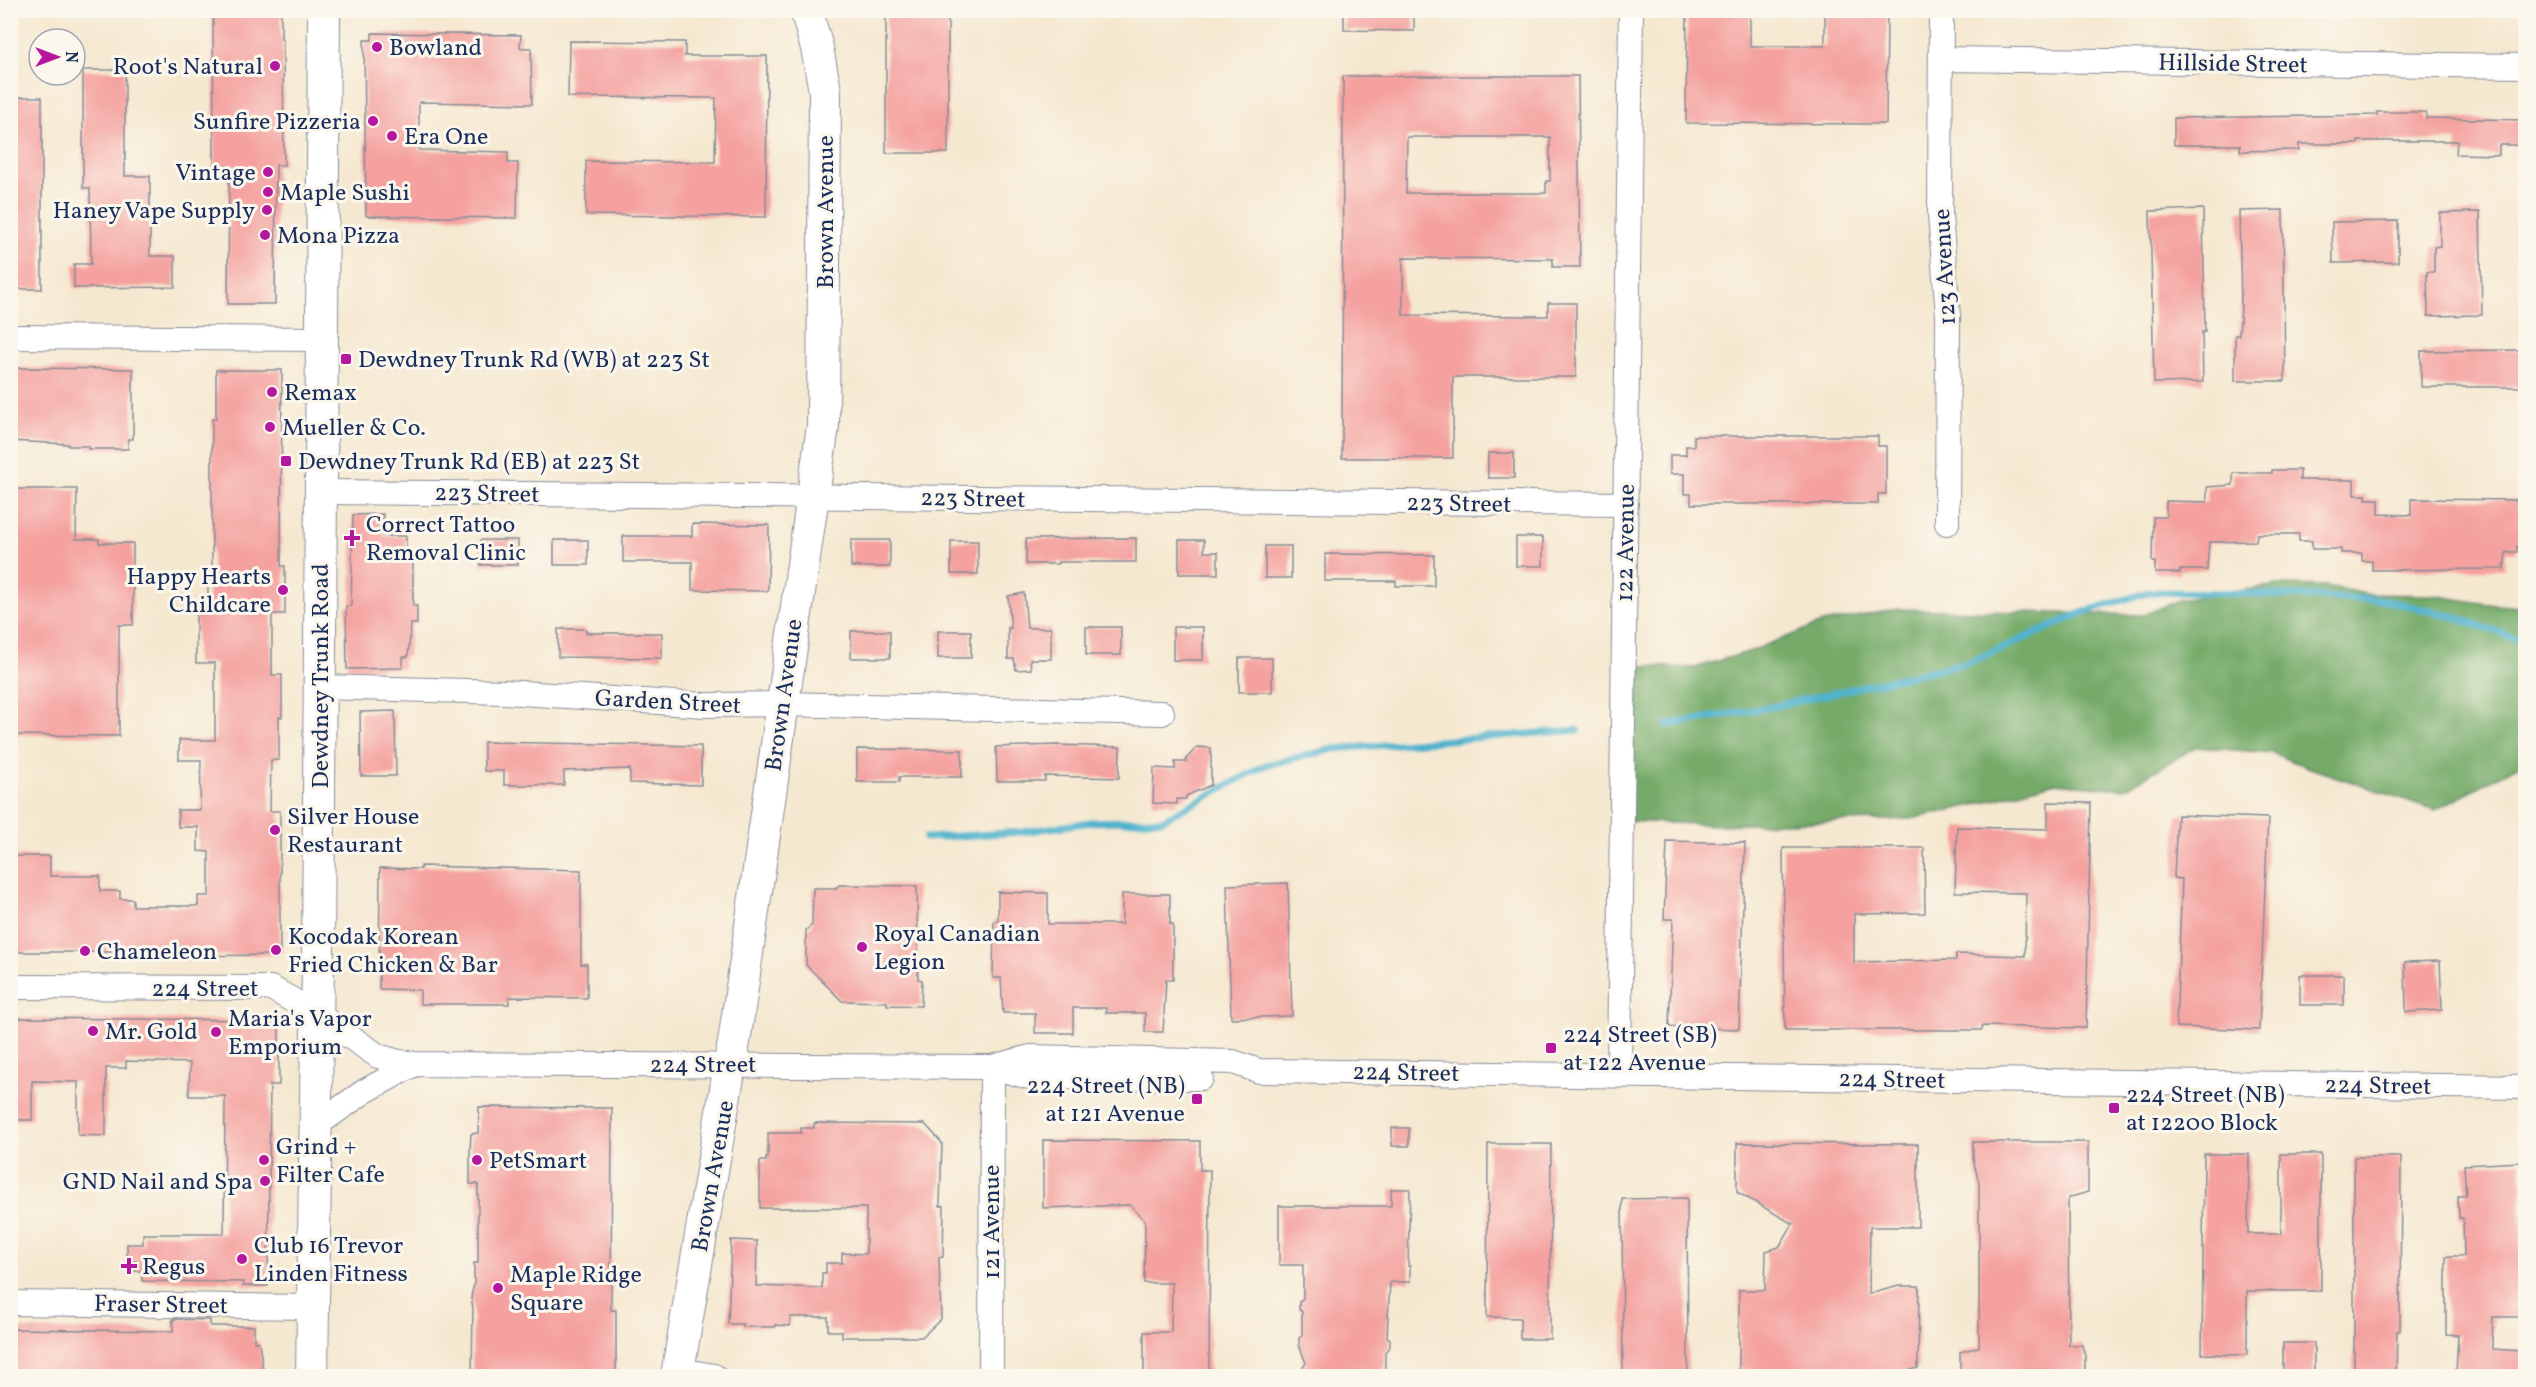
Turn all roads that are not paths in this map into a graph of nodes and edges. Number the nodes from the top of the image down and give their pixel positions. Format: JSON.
{"nodes":[{"id":1,"x":324,"y":10,"type":"edge"},
{"id":2,"x":806,"y":10,"type":"edge"},
{"id":3,"x":1631,"y":10,"type":"edge"},
{"id":4,"x":1941,"y":10,"type":"edge"},
{"id":5,"x":1941,"y":59,"type":"junction"},
{"id":6,"x":2526,"y":66,"type":"edge"},
{"id":7,"x":10,"y":337,"type":"edge"},
{"id":8,"x":322,"y":339,"type":"junction"},
{"id":9,"x":321,"y":492,"type":"junction"},
{"id":10,"x":813,"y":496,"type":"junction"},
{"id":11,"x":1626,"y":504,"type":"junction"},
{"id":12,"x":1947,"y":523,"type":"dead end"},
{"id":13,"x":320,"y":687,"type":"junction"},
{"id":14,"x":782,"y":704,"type":"junction"},
{"id":15,"x":1162,"y":712,"type":"dead end"},
{"id":16,"x":10,"y":987,"type":"edge"},
{"id":17,"x":317,"y":1014,"type":"junction"},
{"id":18,"x":415,"y":1064,"type":"junction"},
{"id":19,"x":731,"y":1064,"type":"junction"},
{"id":20,"x":992,"y":1067,"type":"junction"},
{"id":21,"x":1619,"y":1075,"type":"junction"},
{"id":22,"x":2526,"y":1087,"type":"edge"},
{"id":23,"x":315,"y":1126,"type":"junction"},
{"id":24,"x":10,"y":1303,"type":"edge"},
{"id":25,"x":312,"y":1307,"type":"junction"},
{"id":26,"x":678,"y":1373,"type":"edge"},
{"id":27,"x":312,"y":1377,"type":"edge"},
{"id":28,"x":714,"y":1377,"type":"edge"},
{"id":29,"x":991,"y":1377,"type":"edge"}],
"edges":[{"from":1,"to":8,"type":"main road","name":"Dewdney Trunk Road"},
{"from":2,"to":10,"type":"main road","name":"Brown Avenue"},
{"from":3,"to":11,"type":"street","name":"122 Avenue"},
{"from":4,"to":5,"type":"street","name":"123 Avenue"},
{"from":5,"to":6,"type":"street","name":"Hillside Street"},
{"from":5,"to":12,"type":"street","name":"123 Avenue"},
{"from":7,"to":8,"type":"street"},
{"from":8,"to":9,"type":"main road","name":"Dewdney Trunk Road"},
{"from":9,"to":10,"type":"street","name":"223 Street"},
{"from":9,"to":13,"type":"main road","name":"Dewdney Trunk Road"},
{"from":10,"to":11,"type":"street","name":"223 Street"},
{"from":10,"to":14,"type":"main road","name":"Brown Avenue"},
{"from":11,"to":21,"type":"street","name":"122 Avenue"},
{"from":13,"to":14,"type":"street","name":"Garden Street"},
{"from":13,"to":17,"type":"main road","name":"Dewdney Trunk Road"},
{"from":14,"to":15,"type":"street","name":"Garden Street"},
{"from":14,"to":19,"type":"main road","name":"Brown Avenue"},
{"from":16,"to":17,"type":"street","name":"224 Street"},
{"from":17,"to":18,"type":"street","name":"224 Street"},
{"from":17,"to":23,"type":"main road","name":"Dewdney Trunk Road"},
{"from":18,"to":19,"type":"street","name":"224 Street"},
{"from":18,"to":23,"type":"street","name":"224 Street"},
{"from":19,"to":20,"type":"street","name":"224 Street"},
{"from":19,"to":26,"type":"main road","name":"Brown Avenue"},
{"from":20,"to":21,"type":"street","name":"224 Street"},
{"from":20,"to":29,"type":"street","name":"121 Avenue"},
{"from":21,"to":22,"type":"street","name":"224 Street"},
{"from":23,"to":25,"type":"main road","name":"Dewdney Trunk Road"},
{"from":24,"to":25,"type":"street","name":"Fraser Street"},
{"from":25,"to":27,"type":"main road","name":"Dewdney Trunk Road"},
{"from":26,"to":28,"type":"street"}]}
